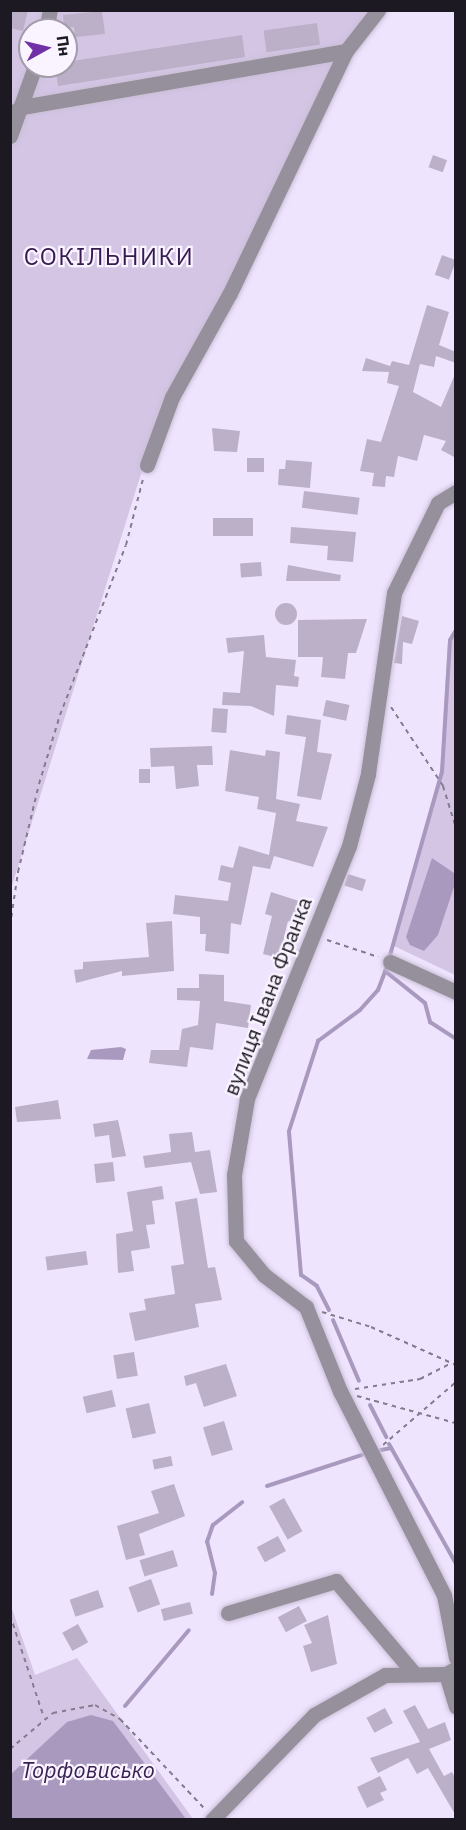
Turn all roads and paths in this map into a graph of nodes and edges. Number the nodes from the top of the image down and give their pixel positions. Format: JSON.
{"nodes":[{"id":1,"x":378,"y":10,"type":"edge"},
{"id":2,"x":346,"y":51,"type":"junction"},
{"id":3,"x":30,"y":78,"type":"edge"},
{"id":4,"x":16,"y":110,"type":"edge"},
{"id":5,"x":10,"y":136,"type":"edge"},
{"id":6,"x":147,"y":465,"type":"joint"},
{"id":7,"x":456,"y":492,"type":"edge"},
{"id":8,"x":380,"y":691,"type":"junction"},
{"id":9,"x":456,"y":828,"type":"edge"},
{"id":10,"x":10,"y":926,"type":"edge"},
{"id":11,"x":312,"y":935,"type":"junction"},
{"id":12,"x":383,"y":959,"type":"joint"},
{"id":13,"x":456,"y":992,"type":"edge"},
{"id":14,"x":296,"y":1299,"type":"junction"},
{"id":15,"x":450,"y":1364,"type":"junction"},
{"id":16,"x":456,"y":1365,"type":"edge"},
{"id":17,"x":456,"y":1382,"type":"edge"},
{"id":18,"x":340,"y":1391,"type":"junction"},
{"id":19,"x":420,"y":1413,"type":"junction"},
{"id":20,"x":456,"y":1423,"type":"edge"},
{"id":21,"x":371,"y":1456,"type":"junction"},
{"id":22,"x":228,"y":1612,"type":"dead end"},
{"id":23,"x":10,"y":1615,"type":"edge"},
{"id":24,"x":456,"y":1658,"type":"edge"},
{"id":25,"x":451,"y":1671,"type":"edge"},
{"id":26,"x":413,"y":1672,"type":"junction"},
{"id":27,"x":456,"y":1706,"type":"edge"},
{"id":28,"x":45,"y":1719,"type":"junction"},
{"id":29,"x":10,"y":1749,"type":"edge"},
{"id":30,"x":215,"y":1816,"type":"edge"}],
"edges":[{"from":1,"to":2,"type":"street"},
{"from":2,"to":4,"type":"street"},
{"from":2,"to":6,"type":"street"},
{"from":3,"to":4,"type":"street"},
{"from":4,"to":5,"type":"street"},
{"from":6,"to":10,"type":"path"},
{"from":7,"to":8,"type":"street","name":"вулиця Івана Франка"},
{"from":8,"to":9,"type":"path"},
{"from":8,"to":11,"type":"street","name":"вулиця Івана Франка"},
{"from":11,"to":12,"type":"path"},
{"from":11,"to":14,"type":"street","name":"вулиця Івана Франка"},
{"from":12,"to":13,"type":"street"},
{"from":14,"to":15,"type":"path"},
{"from":14,"to":18,"type":"street","name":"вулиця Івана Франка"},
{"from":15,"to":16,"type":"path"},
{"from":15,"to":18,"type":"path"},
{"from":17,"to":19,"type":"path"},
{"from":18,"to":19,"type":"path"},
{"from":18,"to":21,"type":"street","name":"вулиця Івана Франка"},
{"from":19,"to":20,"type":"path"},
{"from":19,"to":21,"type":"path"},
{"from":21,"to":24,"type":"street","name":"вулиця Івана Франка"},
{"from":22,"to":26,"type":"street"},
{"from":23,"to":28,"type":"path"},
{"from":25,"to":26,"type":"street"},
{"from":25,"to":27,"type":"street"},
{"from":26,"to":30,"type":"street"},
{"from":28,"to":29,"type":"path"},
{"from":28,"to":30,"type":"path"}]}
